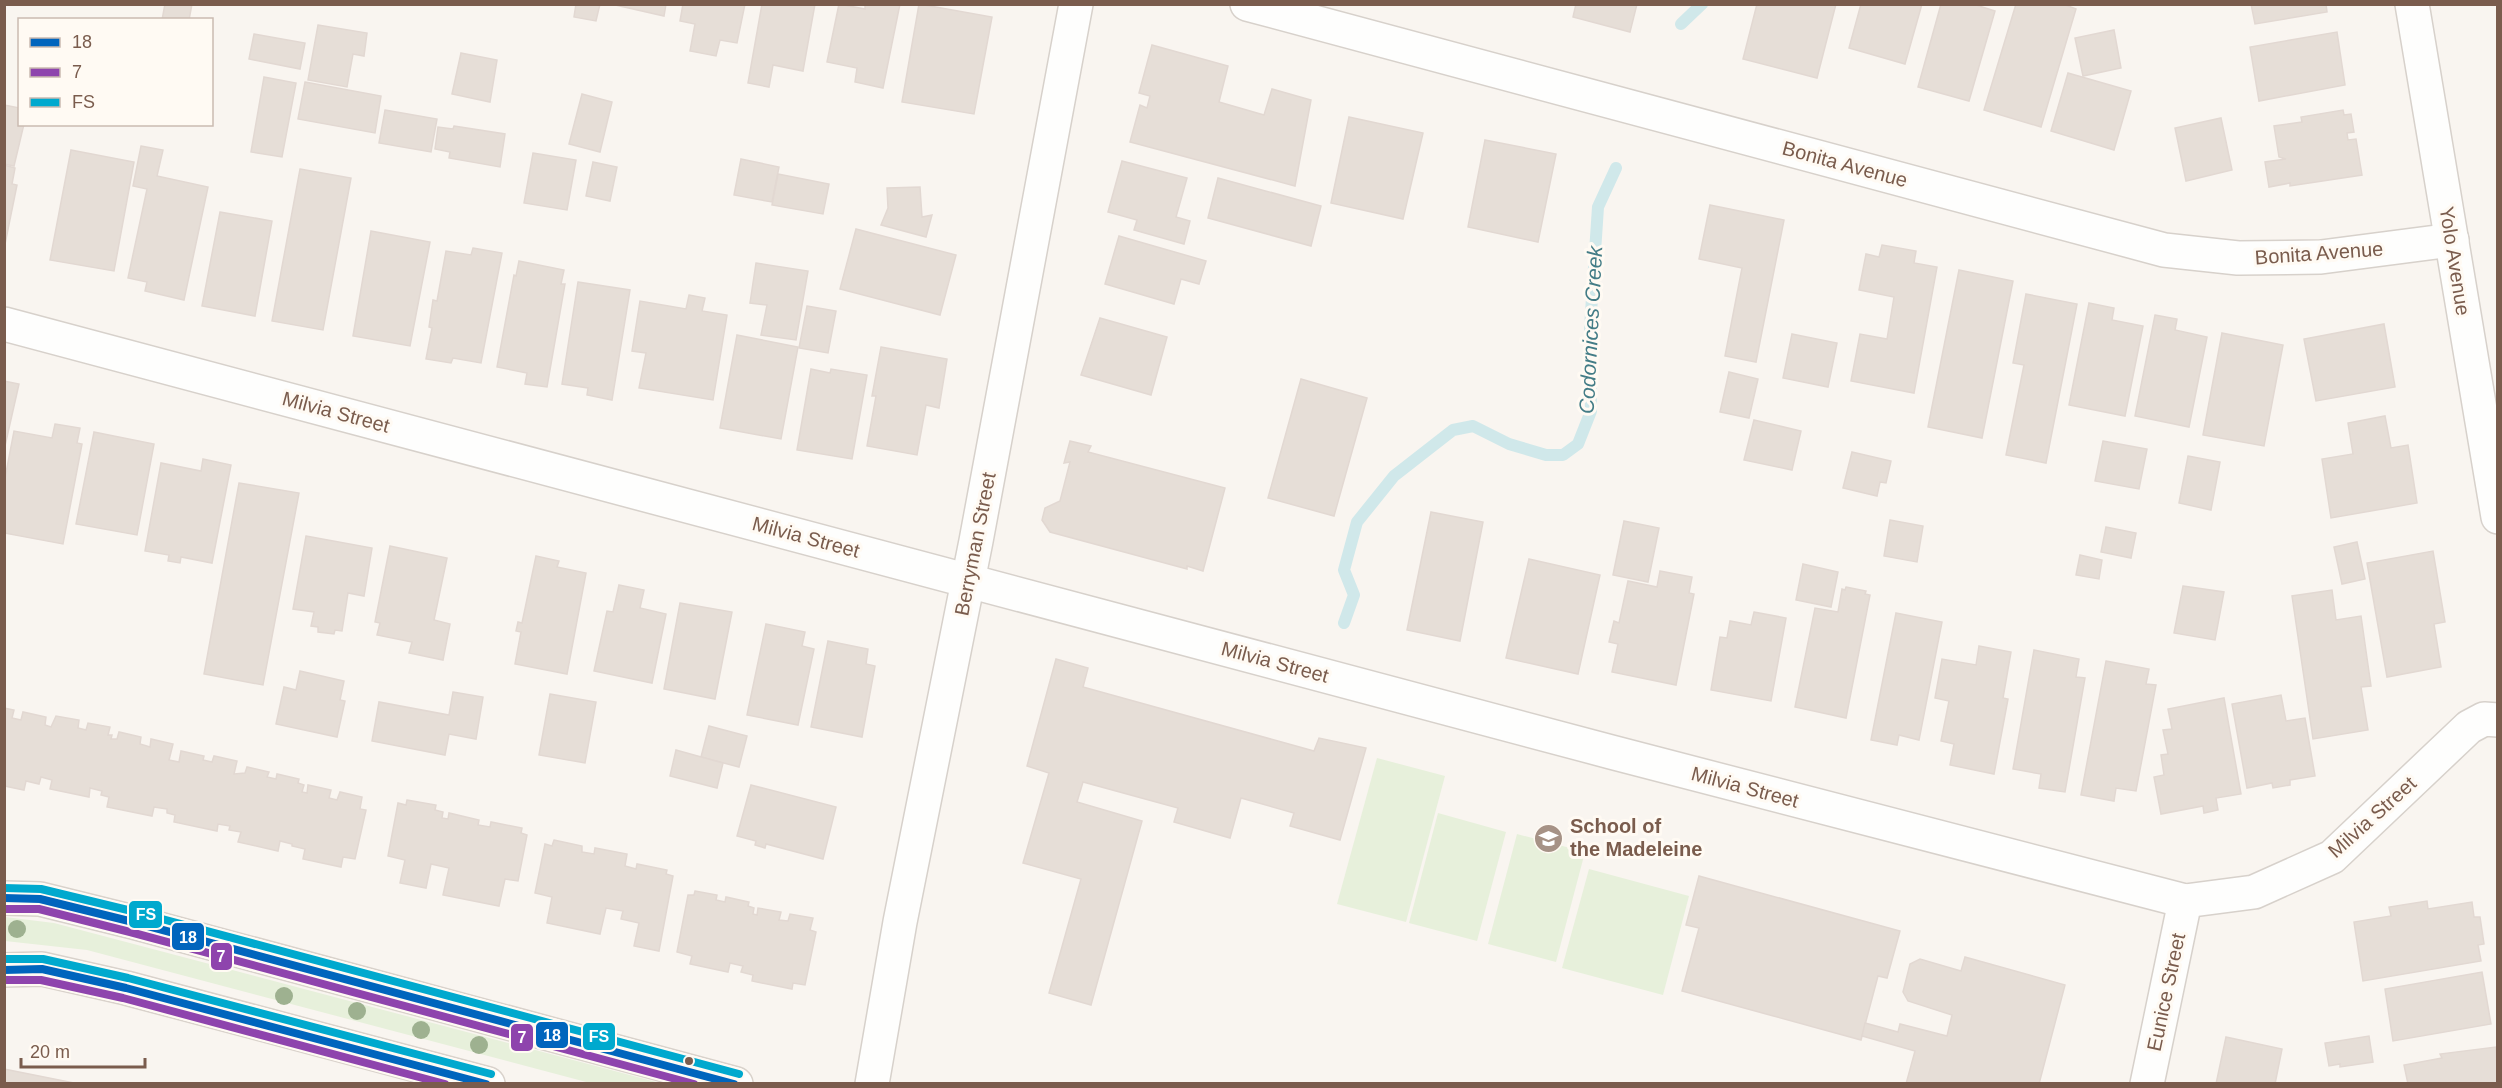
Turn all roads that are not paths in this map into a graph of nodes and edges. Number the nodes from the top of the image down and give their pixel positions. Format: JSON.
{"nodes":[{"id":1,"x":1076,"y":4,"type":"edge"},
{"id":2,"x":1247,"y":4,"type":"edge"},
{"id":3,"x":2412,"y":4,"type":"edge"},
{"id":4,"x":2452,"y":240,"type":"junction"},
{"id":5,"x":4,"y":324,"type":"edge"},
{"id":6,"x":2498,"y":517,"type":"edge"},
{"id":7,"x":968,"y":580,"type":"junction"},
{"id":8,"x":2498,"y":720,"type":"edge"},
{"id":9,"x":4,"y":898,"type":"edge"},
{"id":10,"x":2185,"y":901,"type":"junction"},
{"id":11,"x":4,"y":970,"type":"edge"},
{"id":12,"x":488,"y":1083,"type":"edge"},
{"id":13,"x":736,"y":1083,"type":"edge"},
{"id":14,"x":872,"y":1083,"type":"edge"},
{"id":15,"x":2147,"y":1083,"type":"edge"}],
"edges":[{"from":1,"to":7,"type":"street","name":"Berryman Street"},
{"from":2,"to":4,"type":"street","name":"Bonita Avenue"},
{"from":3,"to":4,"type":"street","name":"Yolo Avenue"},
{"from":4,"to":6,"type":"street","name":"Yolo Avenue"},
{"from":5,"to":7,"type":"street","name":"Milvia Street"},
{"from":7,"to":10,"type":"street","name":"Milvia Street"},
{"from":7,"to":14,"type":"street","name":"Berryman Street"},
{"from":8,"to":10,"type":"street","name":"Milvia Street"},
{"from":9,"to":13,"type":"street"},
{"from":10,"to":15,"type":"street","name":"Eunice Street"},
{"from":11,"to":12,"type":"street"}]}
